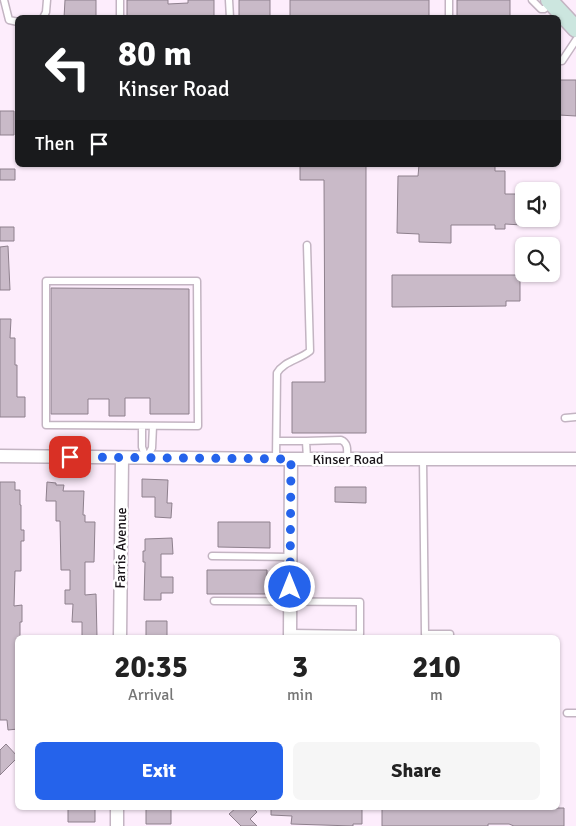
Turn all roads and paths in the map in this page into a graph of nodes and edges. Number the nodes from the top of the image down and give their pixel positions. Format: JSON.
{"nodes":[{"id":1,"x":4,"y":0,"type":"edge"},
{"id":2,"x":47,"y":0,"type":"edge"},
{"id":3,"x":120,"y":0,"type":"edge"},
{"id":4,"x":229,"y":0,"type":"edge"},
{"id":5,"x":449,"y":0,"type":"edge"},
{"id":6,"x":532,"y":0,"type":"edge"},
{"id":7,"x":551,"y":2,"type":"edge"},
{"id":8,"x":44,"y":15,"type":"edge"},
{"id":9,"x":120,"y":15,"type":"edge"},
{"id":10,"x":230,"y":15,"type":"edge"},
{"id":11,"x":449,"y":15,"type":"edge"},
{"id":12,"x":15,"y":21,"type":"edge"},
{"id":13,"x":576,"y":29,"type":"edge"},
{"id":14,"x":576,"y":40,"type":"edge"},
{"id":15,"x":561,"y":61,"type":"edge"},
{"id":16,"x":307,"y":245,"type":"dead end"},
{"id":17,"x":576,"y":417,"type":"edge"},
{"id":18,"x":565,"y":418,"type":"dead end"},
{"id":19,"x":142,"y":426,"type":"junction"},
{"id":20,"x":153,"y":426,"type":"junction"},
{"id":21,"x":276,"y":441,"type":"junction"},
{"id":22,"x":306,"y":441,"type":"junction"},
{"id":23,"x":0,"y":456,"type":"edge"},
{"id":24,"x":122,"y":458,"type":"junction"},
{"id":25,"x":146,"y":458,"type":"junction"},
{"id":26,"x":276,"y":459,"type":"junction"},
{"id":27,"x":291,"y":459,"type":"junction"},
{"id":28,"x":307,"y":459,"type":"junction"},
{"id":29,"x":347,"y":459,"type":"junction"},
{"id":30,"x":423,"y":459,"type":"junction"},
{"id":31,"x":576,"y":459,"type":"edge"},
{"id":32,"x":212,"y":556,"type":"dead end"},
{"id":33,"x":291,"y":557,"type":"junction"},
{"id":34,"x":214,"y":601,"type":"dead end"},
{"id":35,"x":290,"y":602,"type":"junction"},
{"id":36,"x":120,"y":635,"type":"edge"},
{"id":37,"x":290,"y":635,"type":"edge"},
{"id":38,"x":325,"y":635,"type":"edge"},
{"id":39,"x":450,"y":635,"type":"edge"},
{"id":40,"x":567,"y":712,"type":"dead end"},
{"id":41,"x":576,"y":713,"type":"edge"},
{"id":42,"x":117,"y":810,"type":"edge"},
{"id":43,"x":117,"y":826,"type":"edge"}],
"edges":[{"from":1,"to":12,"type":"lane"},
{"from":2,"to":8,"type":"lane"},
{"from":3,"to":9,"type":"lane"},
{"from":4,"to":10,"type":"lane"},
{"from":5,"to":11,"type":"lane"},
{"from":6,"to":7,"type":"lane"},
{"from":7,"to":13,"type":"street"},
{"from":14,"to":15,"type":"lane"},
{"from":16,"to":21,"type":"lane"},
{"from":17,"to":18,"type":"lane"},
{"from":19,"to":20,"type":"lane"},
{"from":19,"to":20,"type":"lane"},
{"from":19,"to":25,"type":"lane"},
{"from":20,"to":25,"type":"lane"},
{"from":21,"to":22,"type":"lane"},
{"from":21,"to":26,"type":"lane"},
{"from":22,"to":28,"type":"lane"},
{"from":22,"to":29,"type":"lane"},
{"from":23,"to":24,"type":"street","name":"Kinser Road"},
{"from":24,"to":25,"type":"street","name":"Kinser Road"},
{"from":24,"to":36,"type":"street","name":"Farris Avenue"},
{"from":25,"to":26,"type":"street","name":"Kinser Road"},
{"from":26,"to":27,"type":"street","name":"Kinser Road"},
{"from":27,"to":28,"type":"street","name":"Kinser Road"},
{"from":27,"to":33,"type":"street"},
{"from":28,"to":29,"type":"street","name":"Kinser Road"},
{"from":29,"to":30,"type":"street","name":"Kinser Road"},
{"from":30,"to":31,"type":"street","name":"Kinser Road"},
{"from":30,"to":39,"type":"lane"},
{"from":32,"to":33,"type":"lane"},
{"from":33,"to":35,"type":"street"},
{"from":34,"to":35,"type":"lane"},
{"from":35,"to":37,"type":"street"},
{"from":35,"to":38,"type":"lane"},
{"from":40,"to":41,"type":"lane"},
{"from":42,"to":43,"type":"street"}]}
